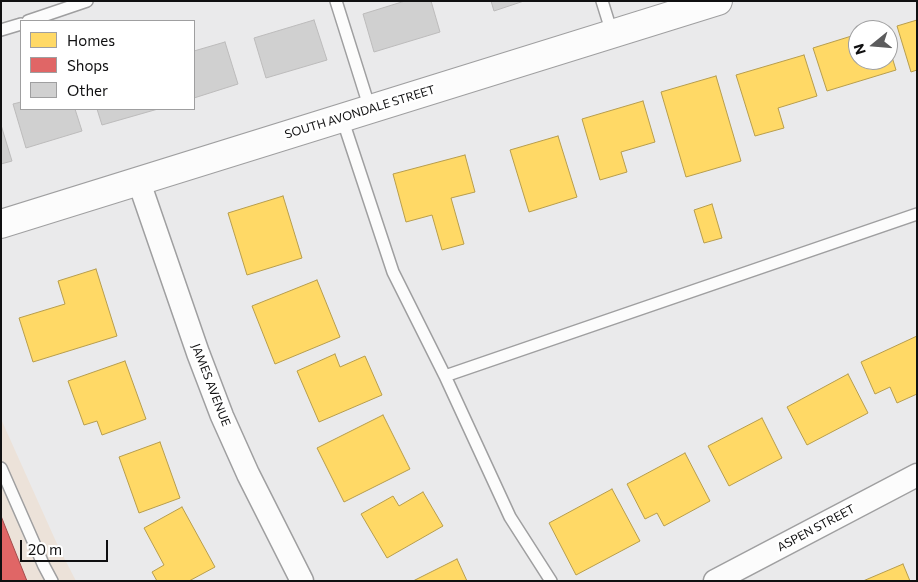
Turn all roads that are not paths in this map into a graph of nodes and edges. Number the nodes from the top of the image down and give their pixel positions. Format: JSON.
{"nodes":[{"id":1,"x":87,"y":1,"type":"edge"},
{"id":2,"x":336,"y":1,"type":"edge"},
{"id":3,"x":602,"y":1,"type":"edge"},
{"id":4,"x":718,"y":1,"type":"edge"},
{"id":5,"x":31,"y":20,"type":"edge"},
{"id":6,"x":20,"y":24,"type":"edge"},
{"id":7,"x":1,"y":30,"type":"edge"},
{"id":8,"x":612,"y":34,"type":"junction"},
{"id":9,"x":370,"y":109,"type":"junction"},
{"id":10,"x":342,"y":118,"type":"junction"},
{"id":11,"x":139,"y":182,"type":"junction"},
{"id":12,"x":917,"y":214,"type":"edge"},
{"id":13,"x":1,"y":224,"type":"edge"},
{"id":14,"x":445,"y":376,"type":"junction"},
{"id":15,"x":1,"y":468,"type":"edge"},
{"id":16,"x":917,"y":475,"type":"edge"},
{"id":17,"x":52,"y":581,"type":"edge"},
{"id":18,"x":302,"y":581,"type":"edge"},
{"id":19,"x":551,"y":581,"type":"edge"},
{"id":20,"x":715,"y":581,"type":"edge"}],
"edges":[{"from":1,"to":5,"type":"lane"},
{"from":2,"to":9,"type":"lane"},
{"from":3,"to":8,"type":"lane"},
{"from":4,"to":8,"type":"main road","name":"SOUTH AVONDALE STREET"},
{"from":6,"to":7,"type":"lane"},
{"from":8,"to":9,"type":"main road","name":"SOUTH AVONDALE STREET"},
{"from":9,"to":10,"type":"main road","name":"SOUTH AVONDALE STREET"},
{"from":10,"to":11,"type":"main road","name":"SOUTH AVONDALE STREET"},
{"from":10,"to":14,"type":"lane"},
{"from":11,"to":13,"type":"main road","name":"SOUTH AVONDALE STREET"},
{"from":11,"to":18,"type":"street","name":"JAMES AVENUE"},
{"from":12,"to":14,"type":"lane"},
{"from":14,"to":19,"type":"lane"},
{"from":15,"to":17,"type":"lane"},
{"from":16,"to":20,"type":"street","name":"ASPEN STREET"}]}
